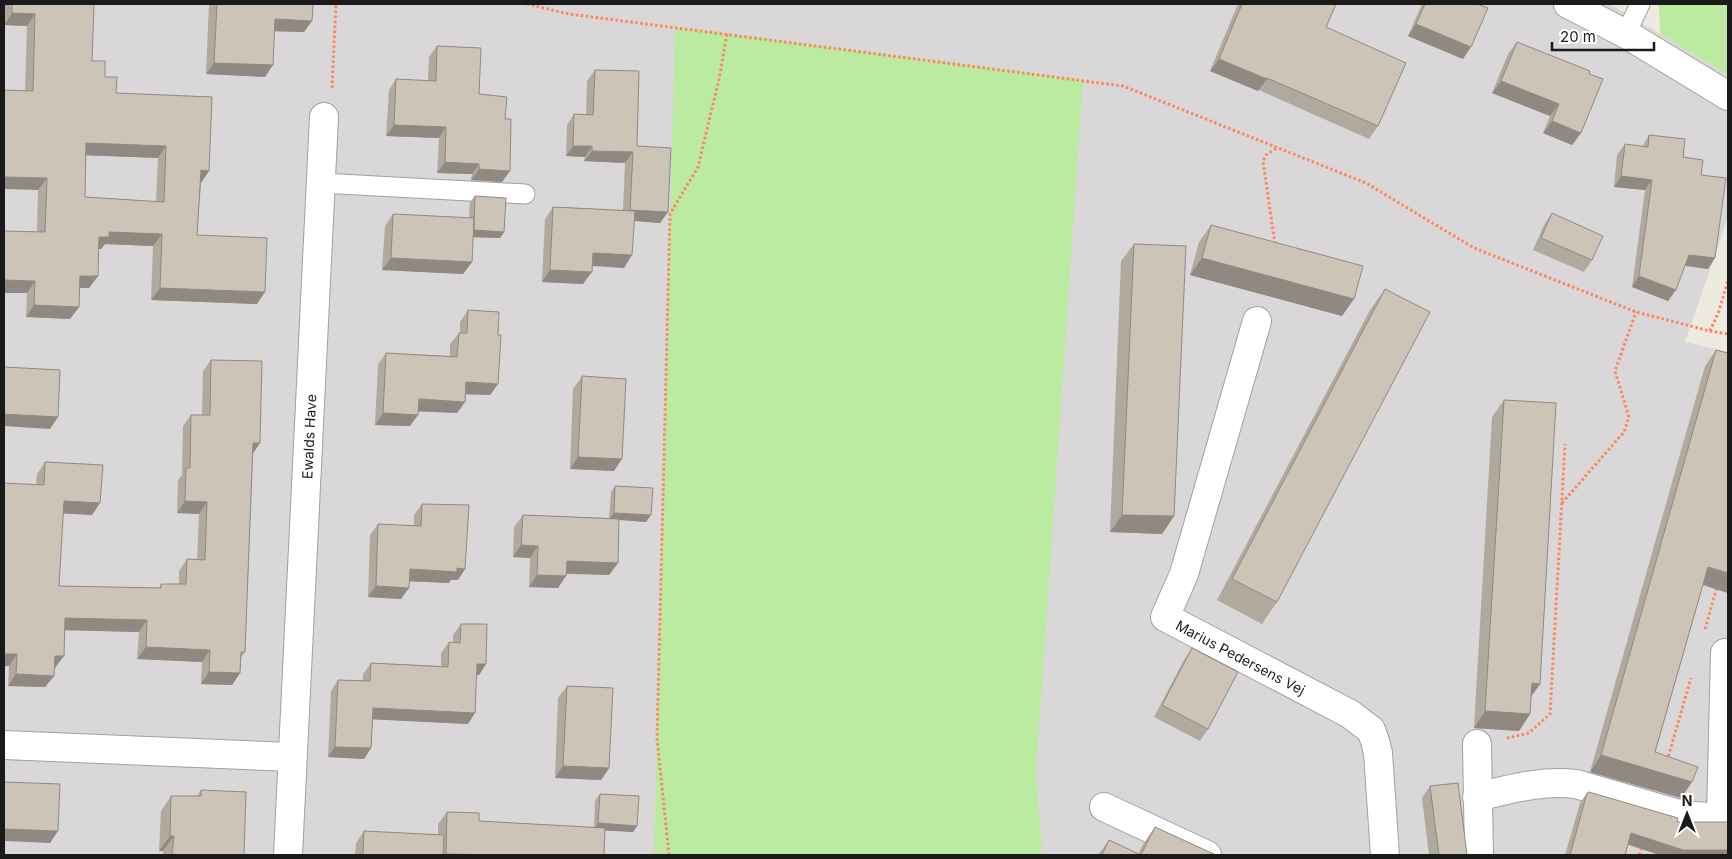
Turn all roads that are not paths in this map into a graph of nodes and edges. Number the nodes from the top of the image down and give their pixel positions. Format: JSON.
{"nodes":[{"id":1,"x":1568,"y":4,"type":"edge"},
{"id":2,"x":1640,"y":4,"type":"edge"},
{"id":3,"x":1626,"y":34,"type":"junction"},
{"id":4,"x":1728,"y":96,"type":"edge"},
{"id":5,"x":324,"y":117,"type":"road end"},
{"id":6,"x":321,"y":183,"type":"junction"},
{"id":7,"x":525,"y":194,"type":"dead end"},
{"id":8,"x":1257,"y":321,"type":"dead end"},
{"id":9,"x":1725,"y":653,"type":"dead end"},
{"id":10,"x":1477,"y":744,"type":"road end"},
{"id":11,"x":4,"y":745,"type":"edge"},
{"id":12,"x":292,"y":757,"type":"junction"},
{"id":13,"x":1477,"y":797,"type":"junction"},
{"id":14,"x":1104,"y":807,"type":"dead end"},
{"id":15,"x":288,"y":855,"type":"edge"},
{"id":16,"x":1207,"y":855,"type":"edge"},
{"id":17,"x":1385,"y":855,"type":"edge"},
{"id":18,"x":1480,"y":855,"type":"edge"}],
"edges":[{"from":1,"to":3,"type":"street"},
{"from":2,"to":3,"type":"lane"},
{"from":3,"to":4,"type":"street"},
{"from":5,"to":6,"type":"street","name":"Ewalds Have"},
{"from":6,"to":7,"type":"lane"},
{"from":6,"to":12,"type":"street","name":"Ewalds Have"},
{"from":8,"to":17,"type":"street","name":"Marius Pedersens Vej"},
{"from":9,"to":13,"type":"street"},
{"from":10,"to":13,"type":"street"},
{"from":11,"to":12,"type":"street"},
{"from":12,"to":15,"type":"street","name":"Ewalds Have"},
{"from":13,"to":18,"type":"street"},
{"from":14,"to":16,"type":"street"}]}
